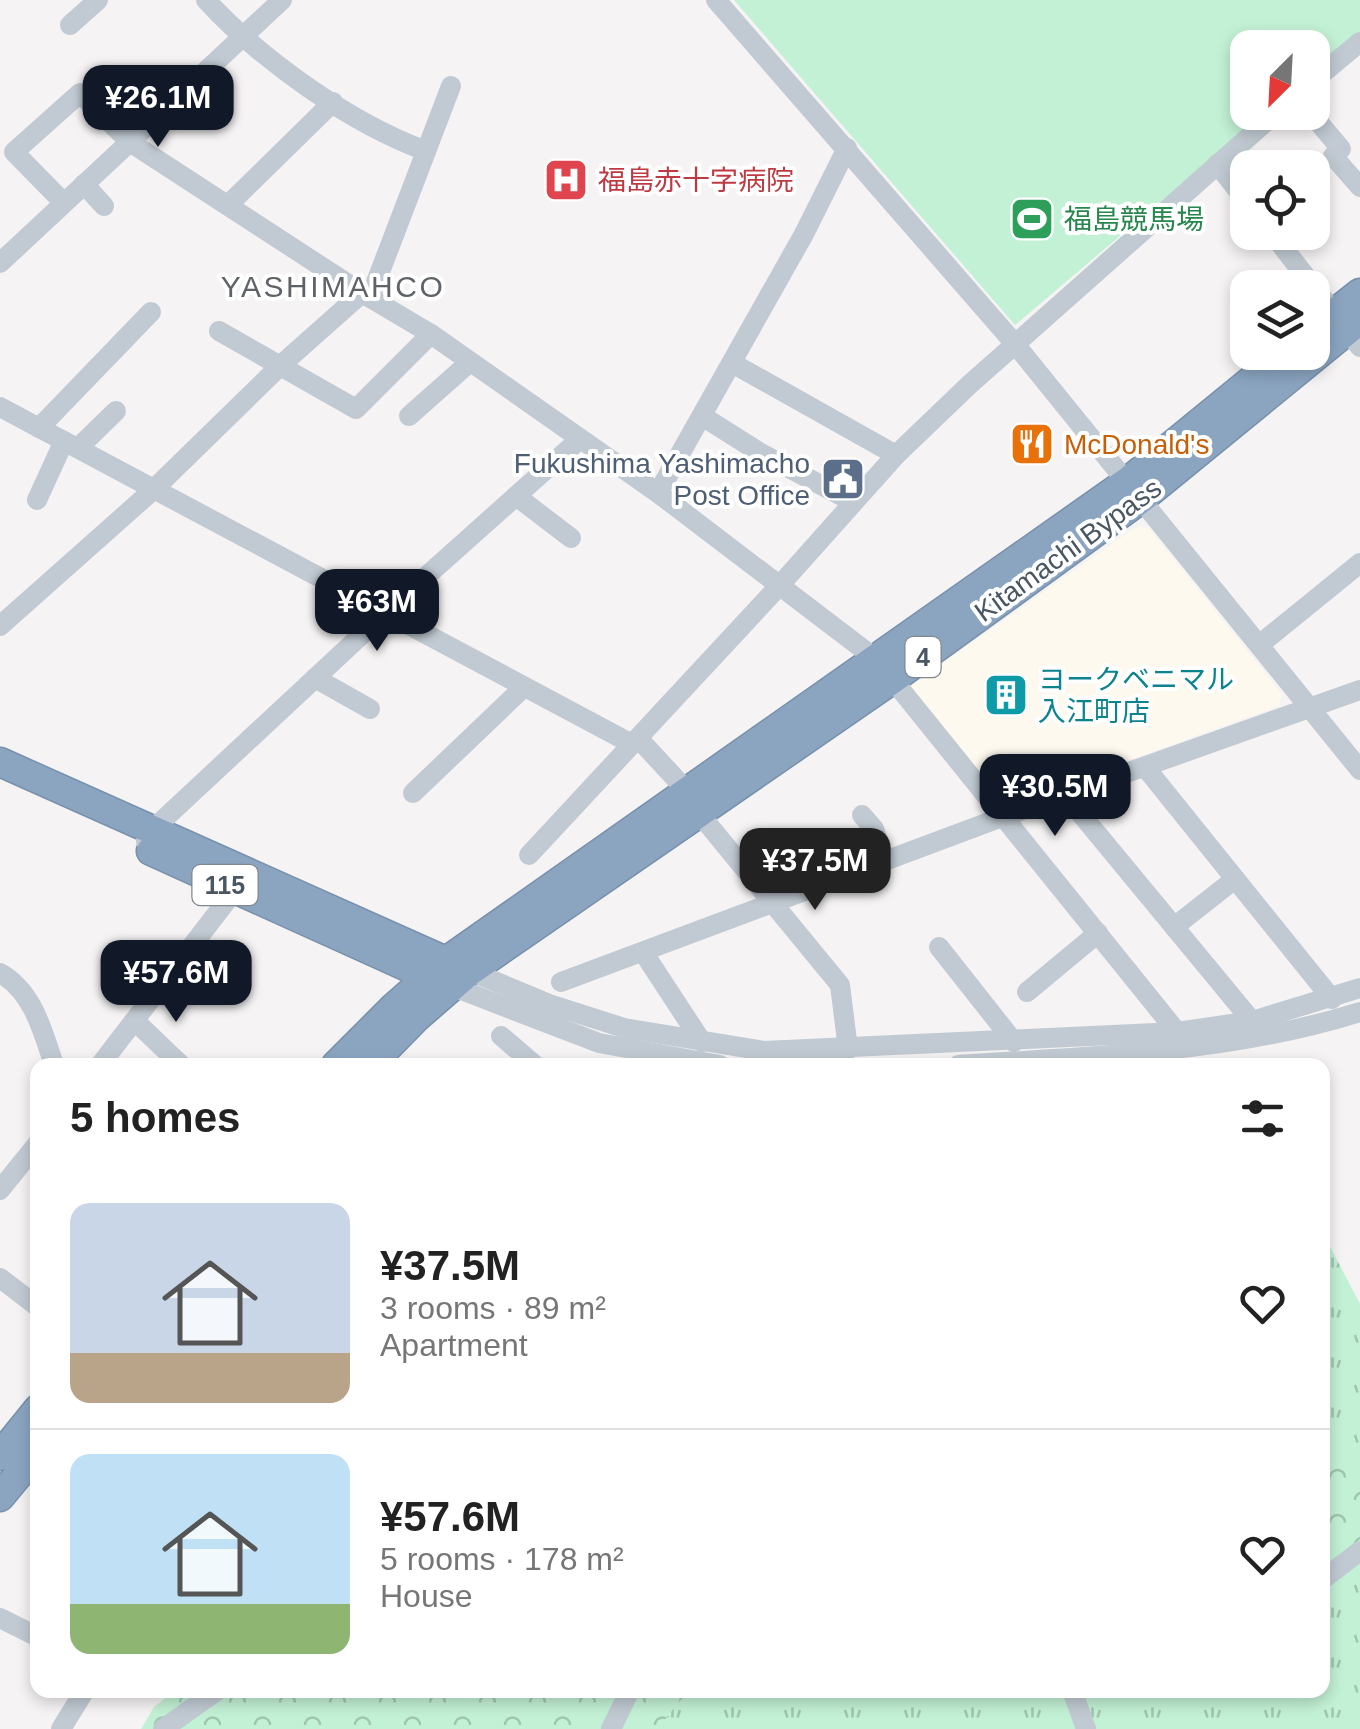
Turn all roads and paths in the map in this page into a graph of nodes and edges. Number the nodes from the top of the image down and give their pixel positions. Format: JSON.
{"nodes":[{"id":1,"x":98,"y":0,"type":"edge"},
{"id":2,"x":206,"y":0,"type":"edge"},
{"id":3,"x":282,"y":0,"type":"edge"},
{"id":4,"x":716,"y":0,"type":"edge"},
{"id":5,"x":70,"y":24,"type":"dead end"},
{"id":6,"x":241,"y":38,"type":"junction"},
{"id":7,"x":1360,"y":42,"type":"edge"},
{"id":8,"x":1330,"y":67,"type":"edge"},
{"id":9,"x":451,"y":86,"type":"dead end"},
{"id":10,"x":333,"y":102,"type":"junction"},
{"id":11,"x":1257,"y":130,"type":"edge"},
{"id":12,"x":1325,"y":130,"type":"edge"},
{"id":13,"x":130,"y":142,"type":"junction"},
{"id":14,"x":847,"y":148,"type":"junction"},
{"id":15,"x":426,"y":151,"type":"junction"},
{"id":16,"x":1217,"y":164,"type":"junction"},
{"id":17,"x":1230,"y":180,"type":"edge"},
{"id":18,"x":84,"y":184,"type":"junction"},
{"id":19,"x":1360,"y":188,"type":"edge"},
{"id":20,"x":64,"y":203,"type":"junction"},
{"id":21,"x":229,"y":204,"type":"junction"},
{"id":22,"x":104,"y":206,"type":"dead end"},
{"id":23,"x":1284,"y":250,"type":"edge"},
{"id":24,"x":0,"y":263,"type":"edge"},
{"id":25,"x":1360,"y":293,"type":"edge"},
{"id":26,"x":366,"y":296,"type":"junction"},
{"id":27,"x":151,"y":312,"type":"dead end"},
{"id":28,"x":1343,"y":329,"type":"edge"},
{"id":29,"x":219,"y":331,"type":"dead end"},
{"id":30,"x":432,"y":334,"type":"junction"},
{"id":31,"x":1015,"y":344,"type":"junction"},
{"id":32,"x":470,"y":362,"type":"junction"},
{"id":33,"x":732,"y":363,"type":"junction"},
{"id":34,"x":281,"y":365,"type":"junction"},
{"id":35,"x":1266,"y":370,"type":"edge"},
{"id":36,"x":0,"y":407,"type":"edge"},
{"id":37,"x":116,"y":411,"type":"dead end"},
{"id":38,"x":409,"y":416,"type":"dead end"},
{"id":39,"x":702,"y":416,"type":"junction"},
{"id":40,"x":39,"y":428,"type":"junction"},
{"id":41,"x":580,"y":439,"type":"junction"},
{"id":42,"x":71,"y":444,"type":"junction"},
{"id":43,"x":896,"y":455,"type":"junction"},
{"id":44,"x":153,"y":490,"type":"junction"},
{"id":45,"x":1134,"y":490,"type":"junction"},
{"id":46,"x":658,"y":493,"type":"junction"},
{"id":47,"x":516,"y":496,"type":"junction"},
{"id":48,"x":36,"y":500,"type":"dead end"},
{"id":49,"x":853,"y":502,"type":"junction"},
{"id":50,"x":570,"y":538,"type":"dead end"},
{"id":51,"x":1360,"y":563,"type":"edge"},
{"id":52,"x":780,"y":586,"type":"junction"},
{"id":53,"x":384,"y":613,"type":"junction"},
{"id":54,"x":0,"y":626,"type":"edge"},
{"id":55,"x":1259,"y":645,"type":"junction"},
{"id":56,"x":884,"y":669,"type":"junction"},
{"id":57,"x":315,"y":678,"type":"junction"},
{"id":58,"x":524,"y":687,"type":"junction"},
{"id":59,"x":1360,"y":690,"type":"edge"},
{"id":60,"x":1308,"y":707,"type":"junction"},
{"id":61,"x":370,"y":709,"type":"dead end"},
{"id":62,"x":635,"y":741,"type":"junction"},
{"id":63,"x":0,"y":762,"type":"edge"},
{"id":64,"x":1145,"y":767,"type":"junction"},
{"id":65,"x":1360,"y":770,"type":"edge"},
{"id":66,"x":0,"y":782,"type":"edge"},
{"id":67,"x":414,"y":793,"type":"dead end"},
{"id":68,"x":1066,"y":796,"type":"junction"},
{"id":69,"x":692,"y":801,"type":"junction"},
{"id":70,"x":862,"y":815,"type":"dead end"},
{"id":71,"x":1005,"y":816,"type":"junction"},
{"id":72,"x":147,"y":839,"type":"junction"},
{"id":73,"x":529,"y":856,"type":"dead end"},
{"id":74,"x":885,"y":861,"type":"junction"},
{"id":75,"x":1234,"y":879,"type":"junction"},
{"id":76,"x":236,"y":890,"type":"junction"},
{"id":77,"x":773,"y":904,"type":"junction"},
{"id":78,"x":1174,"y":927,"type":"junction"},
{"id":79,"x":1098,"y":933,"type":"junction"},
{"id":80,"x":940,"y":947,"type":"dead end"},
{"id":81,"x":643,"y":952,"type":"junction"},
{"id":82,"x":0,"y":974,"type":"edge"},
{"id":83,"x":449,"y":974,"type":"junction"},
{"id":84,"x":561,"y":982,"type":"dead end"},
{"id":85,"x":1360,"y":988,"type":"edge"},
{"id":86,"x":1026,"y":992,"type":"dead end"},
{"id":87,"x":1332,"y":999,"type":"junction"},
{"id":88,"x":1360,"y":1012,"type":"edge"},
{"id":89,"x":136,"y":1021,"type":"junction"},
{"id":90,"x":1252,"y":1021,"type":"junction"},
{"id":91,"x":1177,"y":1032,"type":"junction"},
{"id":92,"x":501,"y":1036,"type":"dead end"},
{"id":93,"x":702,"y":1042,"type":"junction"},
{"id":94,"x":1014,"y":1042,"type":"junction"},
{"id":95,"x":841,"y":1057,"type":"edge"},
{"id":96,"x":51,"y":1058,"type":"edge"},
{"id":97,"x":106,"y":1058,"type":"edge"},
{"id":98,"x":174,"y":1058,"type":"edge"},
{"id":99,"x":343,"y":1058,"type":"edge"},
{"id":100,"x":376,"y":1058,"type":"edge"},
{"id":101,"x":527,"y":1058,"type":"edge"},
{"id":102,"x":681,"y":1058,"type":"edge"},
{"id":103,"x":1062,"y":1058,"type":"edge"},
{"id":104,"x":30,"y":1153,"type":"edge"},
{"id":105,"x":0,"y":1190,"type":"edge"},
{"id":106,"x":0,"y":1278,"type":"edge"},
{"id":107,"x":30,"y":1301,"type":"edge"},
{"id":108,"x":30,"y":1419,"type":"edge"},
{"id":109,"x":0,"y":1456,"type":"edge"},
{"id":110,"x":30,"y":1461,"type":"edge"},
{"id":111,"x":0,"y":1497,"type":"edge"},
{"id":112,"x":1360,"y":1552,"type":"edge"},
{"id":113,"x":1330,"y":1574,"type":"edge"},
{"id":114,"x":0,"y":1618,"type":"edge"},
{"id":115,"x":30,"y":1632,"type":"edge"},
{"id":116,"x":80,"y":1698,"type":"edge"},
{"id":117,"x":207,"y":1698,"type":"edge"},
{"id":118,"x":626,"y":1698,"type":"edge"},
{"id":119,"x":1075,"y":1698,"type":"edge"},
{"id":120,"x":61,"y":1729,"type":"edge"},
{"id":121,"x":164,"y":1729,"type":"edge"},
{"id":122,"x":610,"y":1729,"type":"edge"},
{"id":123,"x":1086,"y":1729,"type":"edge"}],
"edges":[{"from":1,"to":5,"type":"street"},
{"from":2,"to":6,"type":"street"},
{"from":3,"to":6,"type":"street"},
{"from":4,"to":14,"type":"street"},
{"from":6,"to":10,"type":"street"},
{"from":6,"to":13,"type":"street"},
{"from":7,"to":8,"type":"street"},
{"from":9,"to":15,"type":"street"},
{"from":10,"to":15,"type":"street"},
{"from":10,"to":21,"type":"street"},
{"from":11,"to":16,"type":"street"},
{"from":12,"to":19,"type":"street"},
{"from":13,"to":18,"type":"street"},
{"from":13,"to":20,"type":"street"},
{"from":13,"to":21,"type":"street"},
{"from":14,"to":31,"type":"street"},
{"from":14,"to":33,"type":"street"},
{"from":15,"to":26,"type":"street"},
{"from":16,"to":17,"type":"street"},
{"from":16,"to":31,"type":"street"},
{"from":18,"to":20,"type":"street"},
{"from":18,"to":22,"type":"street"},
{"from":20,"to":24,"type":"street"},
{"from":21,"to":26,"type":"street"},
{"from":23,"to":28,"type":"street"},
{"from":25,"to":28,"type":"highway","name":"Kitamachi Bypass","number":"4"},
{"from":26,"to":30,"type":"street"},
{"from":26,"to":34,"type":"street"},
{"from":27,"to":40,"type":"street"},
{"from":28,"to":45,"type":"highway","name":"Kitamachi Bypass","number":"4"},
{"from":29,"to":34,"type":"street"},
{"from":30,"to":32,"type":"street"},
{"from":30,"to":34,"type":"street"},
{"from":31,"to":43,"type":"street"},
{"from":31,"to":45,"type":"street"},
{"from":32,"to":38,"type":"street"},
{"from":32,"to":41,"type":"street"},
{"from":33,"to":39,"type":"street"},
{"from":33,"to":43,"type":"street"},
{"from":34,"to":44,"type":"street"},
{"from":35,"to":45,"type":"highway","name":"Kitamachi Bypass","number":"4"},
{"from":36,"to":40,"type":"street"},
{"from":37,"to":42,"type":"street"},
{"from":39,"to":46,"type":"street"},
{"from":39,"to":49,"type":"street"},
{"from":40,"to":42,"type":"street"},
{"from":41,"to":46,"type":"street"},
{"from":41,"to":47,"type":"street"},
{"from":42,"to":44,"type":"street"},
{"from":42,"to":48,"type":"street"},
{"from":43,"to":49,"type":"street"},
{"from":44,"to":53,"type":"street"},
{"from":44,"to":54,"type":"street"},
{"from":45,"to":55,"type":"street"},
{"from":45,"to":56,"type":"highway","name":"Kitamachi Bypass","number":"4"},
{"from":46,"to":52,"type":"street"},
{"from":47,"to":50,"type":"street"},
{"from":47,"to":53,"type":"street"},
{"from":49,"to":52,"type":"street"},
{"from":51,"to":55,"type":"street"},
{"from":52,"to":56,"type":"street"},
{"from":52,"to":62,"type":"street"},
{"from":53,"to":57,"type":"street"},
{"from":53,"to":58,"type":"street"},
{"from":55,"to":60,"type":"street"},
{"from":56,"to":69,"type":"highway","name":"Kitamachi Bypass","number":"4"},
{"from":56,"to":71,"type":"street"},
{"from":57,"to":61,"type":"street"},
{"from":57,"to":72,"type":"street"},
{"from":58,"to":62,"type":"street"},
{"from":58,"to":67,"type":"street"},
{"from":59,"to":60,"type":"street"},
{"from":60,"to":64,"type":"street"},
{"from":60,"to":65,"type":"street"},
{"from":62,"to":69,"type":"street"},
{"from":62,"to":73,"type":"street"},
{"from":63,"to":72,"type":"highway","number":"115"},
{"from":64,"to":68,"type":"street"},
{"from":64,"to":75,"type":"street"},
{"from":66,"to":72,"type":"highway","number":"115"},
{"from":68,"to":71,"type":"street"},
{"from":68,"to":78,"type":"street"},
{"from":69,"to":77,"type":"street"},
{"from":69,"to":83,"type":"highway","name":"Kitamachi Bypass","number":"4"},
{"from":70,"to":74,"type":"street"},
{"from":71,"to":74,"type":"street"},
{"from":71,"to":79,"type":"street"},
{"from":72,"to":76,"type":"highway","number":"115"},
{"from":72,"to":83,"type":"highway","number":"115"},
{"from":74,"to":77,"type":"street"},
{"from":75,"to":78,"type":"street"},
{"from":75,"to":87,"type":"street"},
{"from":76,"to":83,"type":"highway","number":"115"},
{"from":76,"to":89,"type":"street"},
{"from":77,"to":81,"type":"street"},
{"from":77,"to":95,"type":"street"},
{"from":78,"to":90,"type":"street"},
{"from":79,"to":86,"type":"street"},
{"from":79,"to":91,"type":"street"},
{"from":80,"to":94,"type":"street"},
{"from":81,"to":84,"type":"street"},
{"from":81,"to":93,"type":"street"},
{"from":82,"to":96,"type":"street"},
{"from":83,"to":93,"type":"street"},
{"from":83,"to":99,"type":"highway","number":"4"},
{"from":83,"to":100,"type":"highway","number":"4"},
{"from":83,"to":102,"type":"street"},
{"from":85,"to":87,"type":"street"},
{"from":87,"to":90,"type":"street"},
{"from":88,"to":103,"type":"street"},
{"from":89,"to":97,"type":"street"},
{"from":89,"to":98,"type":"street"},
{"from":90,"to":91,"type":"street"},
{"from":91,"to":94,"type":"street"},
{"from":92,"to":101,"type":"street"},
{"from":93,"to":95,"type":"street"},
{"from":94,"to":95,"type":"street"},
{"from":104,"to":105,"type":"street"},
{"from":106,"to":107,"type":"street"},
{"from":108,"to":109,"type":"highway"},
{"from":110,"to":111,"type":"highway"},
{"from":112,"to":113,"type":"street"},
{"from":114,"to":115,"type":"street"},
{"from":116,"to":120,"type":"street"},
{"from":117,"to":121,"type":"street"},
{"from":118,"to":122,"type":"street"},
{"from":119,"to":123,"type":"street"}]}
